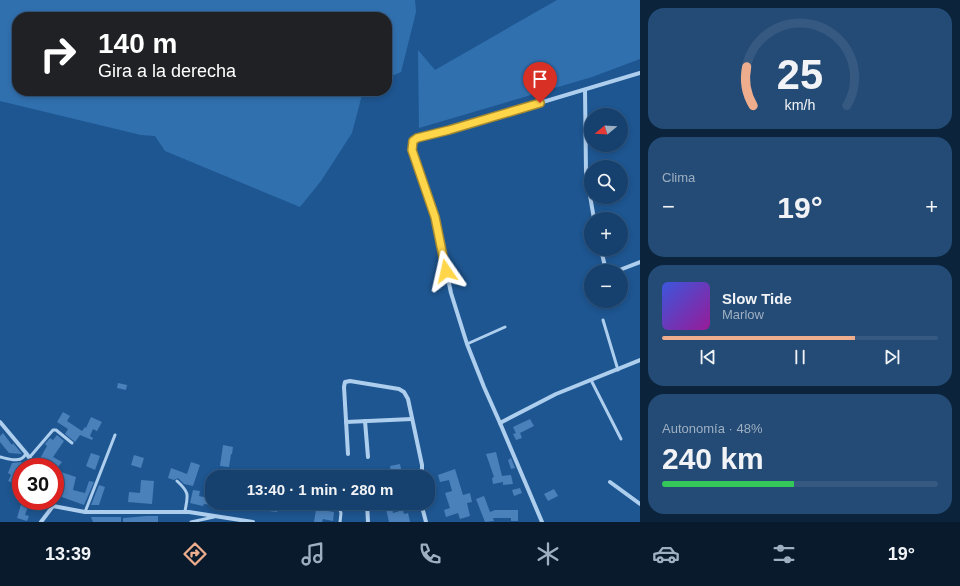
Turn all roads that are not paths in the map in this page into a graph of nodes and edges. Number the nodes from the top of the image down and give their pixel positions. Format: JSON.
{"nodes":[{"id":1,"x":640,"y":73,"type":"edge"},
{"id":2,"x":585,"y":90,"type":"junction"},
{"id":3,"x":593,"y":212,"type":"edge"},
{"id":4,"x":640,"y":262,"type":"edge"},
{"id":5,"x":628,"y":267,"type":"edge"},
{"id":6,"x":603,"y":320,"type":"dead end"},
{"id":7,"x":505,"y":327,"type":"dead end"},
{"id":8,"x":467,"y":344,"type":"junction"},
{"id":9,"x":640,"y":360,"type":"edge"},
{"id":10,"x":618,"y":370,"type":"junction"},
{"id":11,"x":591,"y":380,"type":"junction"},
{"id":12,"x":412,"y":419,"type":"junction"},
{"id":13,"x":365,"y":421,"type":"junction"},
{"id":14,"x":0,"y":422,"type":"edge"},
{"id":15,"x":346,"y":422,"type":"junction"},
{"id":16,"x":500,"y":423,"type":"junction"},
{"id":17,"x":115,"y":435,"type":"dead end"},
{"id":18,"x":621,"y":439,"type":"dead end"},
{"id":19,"x":72,"y":443,"type":"dead end"},
{"id":20,"x":26,"y":453,"type":"junction"},
{"id":21,"x":348,"y":454,"type":"dead end"},
{"id":22,"x":0,"y":457,"type":"edge"},
{"id":23,"x":368,"y":457,"type":"dead end"},
{"id":24,"x":29,"y":458,"type":"joint"},
{"id":25,"x":422,"y":470,"type":"edge"},
{"id":26,"x":177,"y":481,"type":"dead end"},
{"id":27,"x":610,"y":482,"type":"dead end"},
{"id":28,"x":640,"y":504,"type":"edge"},
{"id":29,"x":64,"y":507,"type":"edge"},
{"id":30,"x":49,"y":510,"type":"edge"},
{"id":31,"x":340,"y":510,"type":"edge"},
{"id":32,"x":367,"y":510,"type":"edge"},
{"id":33,"x":423,"y":510,"type":"edge"},
{"id":34,"x":185,"y":511,"type":"junction"},
{"id":35,"x":85,"y":512,"type":"junction"},
{"id":36,"x":218,"y":516,"type":"junction"},
{"id":37,"x":41,"y":522,"type":"edge"},
{"id":38,"x":191,"y":522,"type":"edge"},
{"id":39,"x":253,"y":522,"type":"edge"},
{"id":40,"x":340,"y":522,"type":"edge"},
{"id":41,"x":368,"y":522,"type":"edge"},
{"id":42,"x":426,"y":522,"type":"edge"},
{"id":43,"x":542,"y":522,"type":"edge"}],
"edges":[{"from":1,"to":2,"type":"street"},
{"from":2,"to":3,"type":"street"},
{"from":2,"to":8,"type":"street"},
{"from":4,"to":5,"type":"street"},
{"from":6,"to":10,"type":"lane"},
{"from":7,"to":8,"type":"lane"},
{"from":8,"to":16,"type":"street"},
{"from":9,"to":10,"type":"street"},
{"from":10,"to":11,"type":"street"},
{"from":11,"to":16,"type":"street"},
{"from":11,"to":18,"type":"lane"},
{"from":12,"to":13,"type":"street"},
{"from":12,"to":15,"type":"street"},
{"from":12,"to":25,"type":"street"},
{"from":13,"to":15,"type":"street"},
{"from":13,"to":23,"type":"street"},
{"from":14,"to":20,"type":"street"},
{"from":15,"to":21,"type":"street"},
{"from":16,"to":43,"type":"street"},
{"from":17,"to":35,"type":"lane"},
{"from":19,"to":24,"type":"lane"},
{"from":20,"to":22,"type":"lane"},
{"from":20,"to":24,"type":"street"},
{"from":26,"to":34,"type":"lane"},
{"from":27,"to":28,"type":"street"},
{"from":29,"to":35,"type":"street"},
{"from":30,"to":37,"type":"street"},
{"from":31,"to":40,"type":"lane"},
{"from":32,"to":41,"type":"street"},
{"from":33,"to":42,"type":"street"},
{"from":34,"to":35,"type":"street"},
{"from":34,"to":36,"type":"street"},
{"from":36,"to":38,"type":"lane"},
{"from":36,"to":39,"type":"street"}]}
